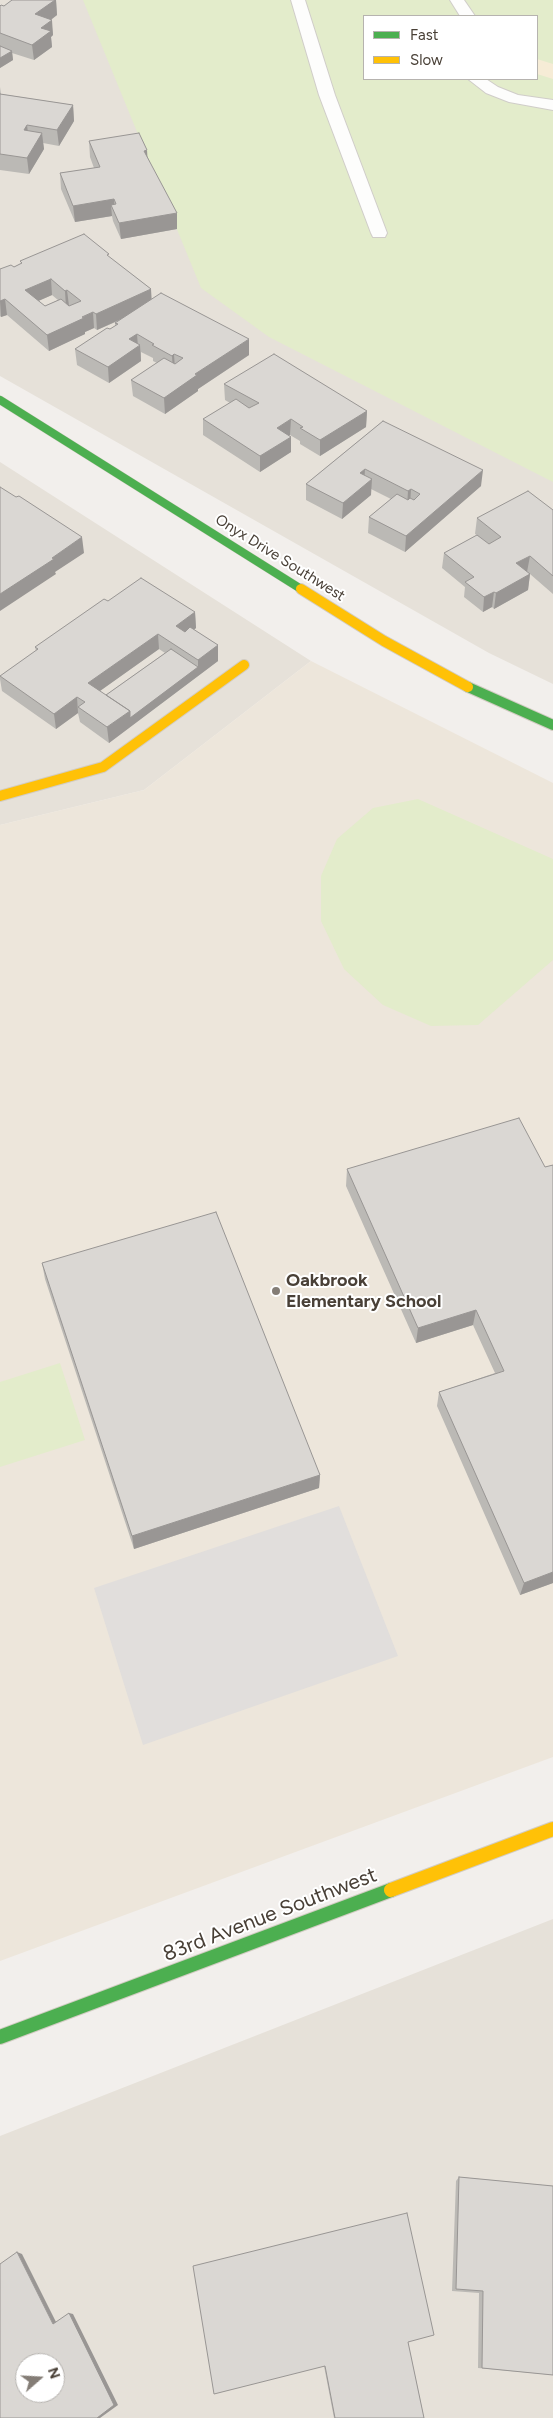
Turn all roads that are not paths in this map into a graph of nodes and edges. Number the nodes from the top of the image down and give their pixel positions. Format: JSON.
{"nodes":[{"id":1,"x":298,"y":0,"type":"edge"},
{"id":2,"x":457,"y":0,"type":"edge"},
{"id":3,"x":466,"y":15,"type":"edge"},
{"id":4,"x":477,"y":80,"type":"edge"},
{"id":5,"x":553,"y":105,"type":"edge"},
{"id":6,"x":379,"y":233,"type":"dead end"},
{"id":7,"x":0,"y":400,"type":"edge"},
{"id":8,"x":244,"y":665,"type":"dead end"},
{"id":9,"x":553,"y":725,"type":"edge"},
{"id":10,"x":0,"y":796,"type":"edge"},
{"id":11,"x":553,"y":1829,"type":"edge"},
{"id":12,"x":0,"y":2037,"type":"edge"}],
"edges":[{"from":1,"to":6,"type":"lane"},
{"from":2,"to":3,"type":"lane"},
{"from":4,"to":5,"type":"lane"},
{"from":7,"to":9,"type":"street","name":"Onyx Drive Southwest"},
{"from":8,"to":10,"type":"street"},
{"from":11,"to":12,"type":"street","name":"83rd Avenue Southwest"}]}
